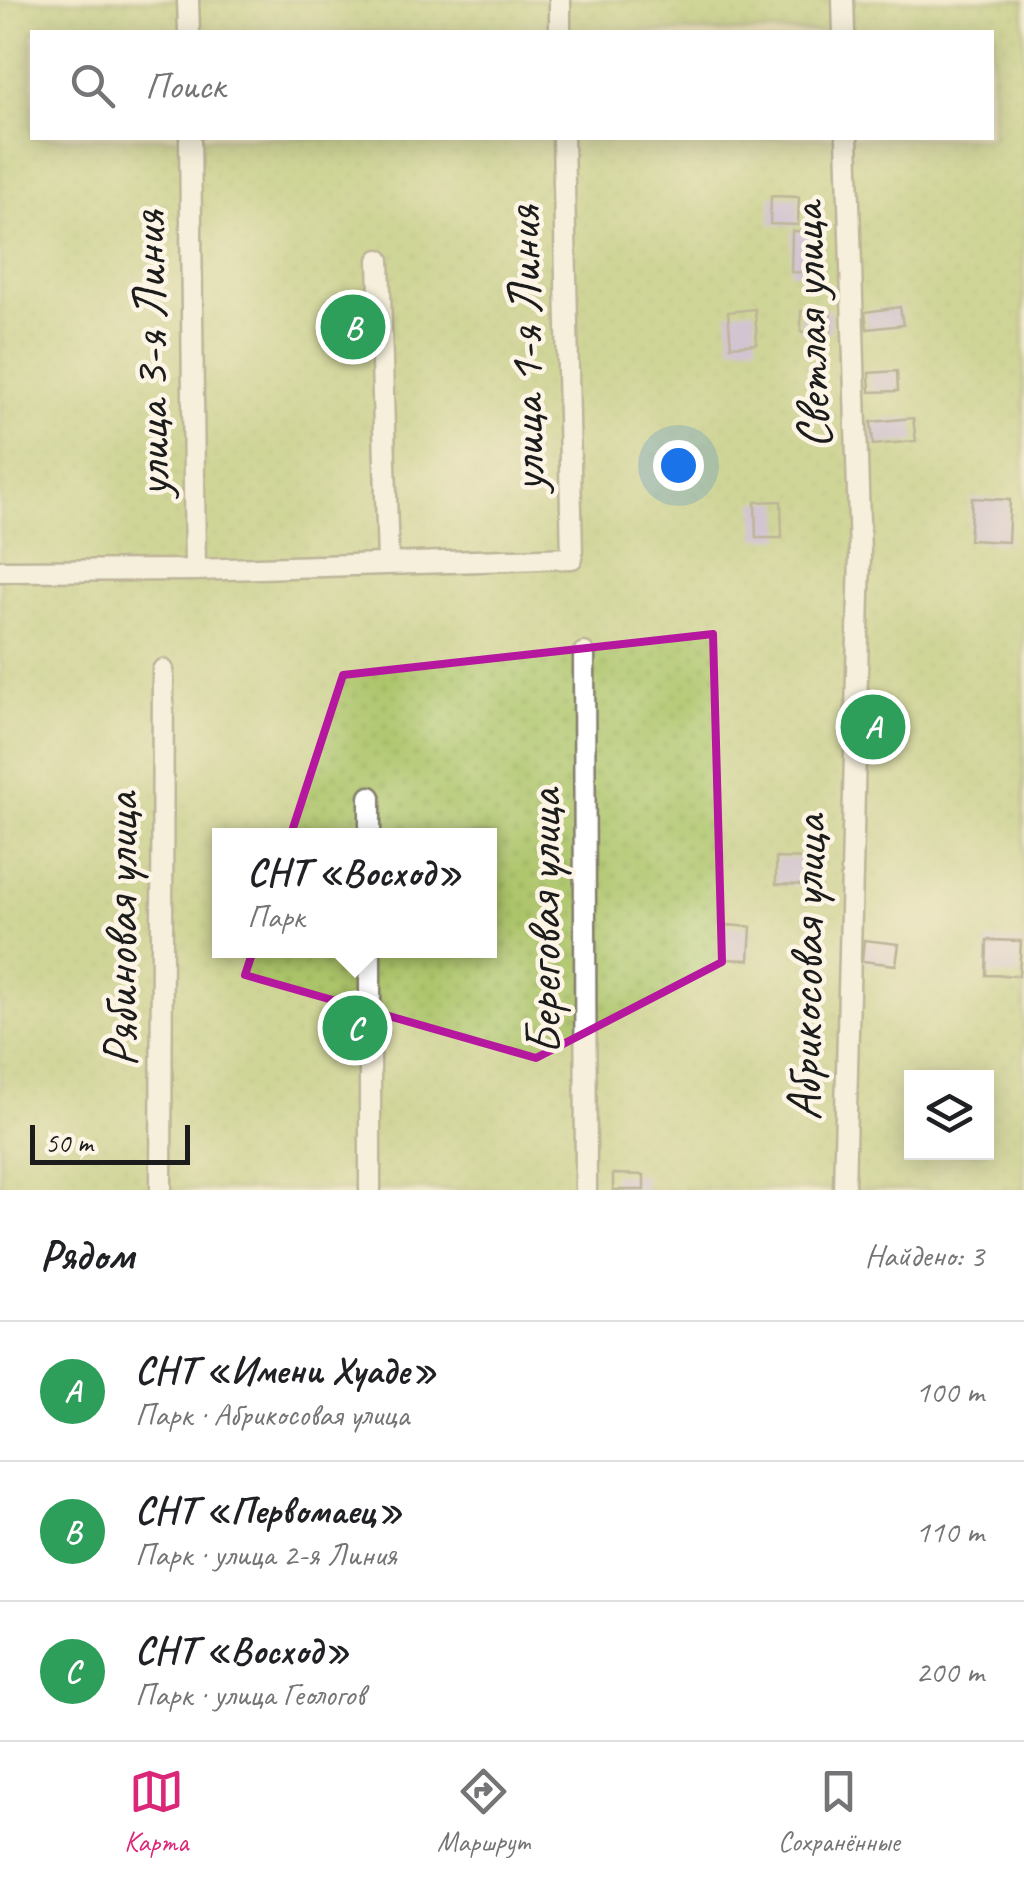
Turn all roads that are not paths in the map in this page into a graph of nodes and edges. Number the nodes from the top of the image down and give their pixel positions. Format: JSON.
{"nodes":[{"id":1,"x":188,"y":0,"type":"edge"},
{"id":2,"x":560,"y":0,"type":"edge"},
{"id":3,"x":843,"y":0,"type":"edge"},
{"id":4,"x":188,"y":30,"type":"edge"},
{"id":5,"x":560,"y":30,"type":"edge"},
{"id":6,"x":844,"y":30,"type":"edge"},
{"id":7,"x":190,"y":140,"type":"edge"},
{"id":8,"x":563,"y":140,"type":"edge"},
{"id":9,"x":847,"y":140,"type":"edge"},
{"id":10,"x":379,"y":260,"type":"dead end"},
{"id":11,"x":388,"y":564,"type":"junction"},
{"id":12,"x":195,"y":570,"type":"junction"},
{"id":13,"x":0,"y":571,"type":"edge"},
{"id":14,"x":856,"y":628,"type":"joint"},
{"id":15,"x":584,"y":654,"type":"dead end"},
{"id":16,"x":164,"y":670,"type":"dead end"},
{"id":17,"x":370,"y":797,"type":"dead end"},
{"id":18,"x":370,"y":828,"type":"edge"},
{"id":19,"x":370,"y":958,"type":"edge"},
{"id":20,"x":161,"y":1190,"type":"edge"},
{"id":21,"x":370,"y":1190,"type":"edge"},
{"id":22,"x":586,"y":1190,"type":"edge"},
{"id":23,"x":844,"y":1190,"type":"edge"}],
"edges":[{"from":1,"to":4,"type":"street"},
{"from":2,"to":5,"type":"street"},
{"from":3,"to":6,"type":"street"},
{"from":7,"to":12,"type":"street","name":"улица 3-я Линия"},
{"from":8,"to":11,"type":"street","name":"улица 1-я Линия"},
{"from":9,"to":14,"type":"street","name":"Светлая улица"},
{"from":10,"to":11,"type":"street"},
{"from":11,"to":12,"type":"street"},
{"from":12,"to":13,"type":"street"},
{"from":14,"to":23,"type":"street","name":"Абрикосовая улица"},
{"from":15,"to":22,"type":"street","name":"Береговая улица"},
{"from":16,"to":20,"type":"street","name":"Рябиновая улица"},
{"from":17,"to":18,"type":"street"},
{"from":19,"to":21,"type":"street"}]}
